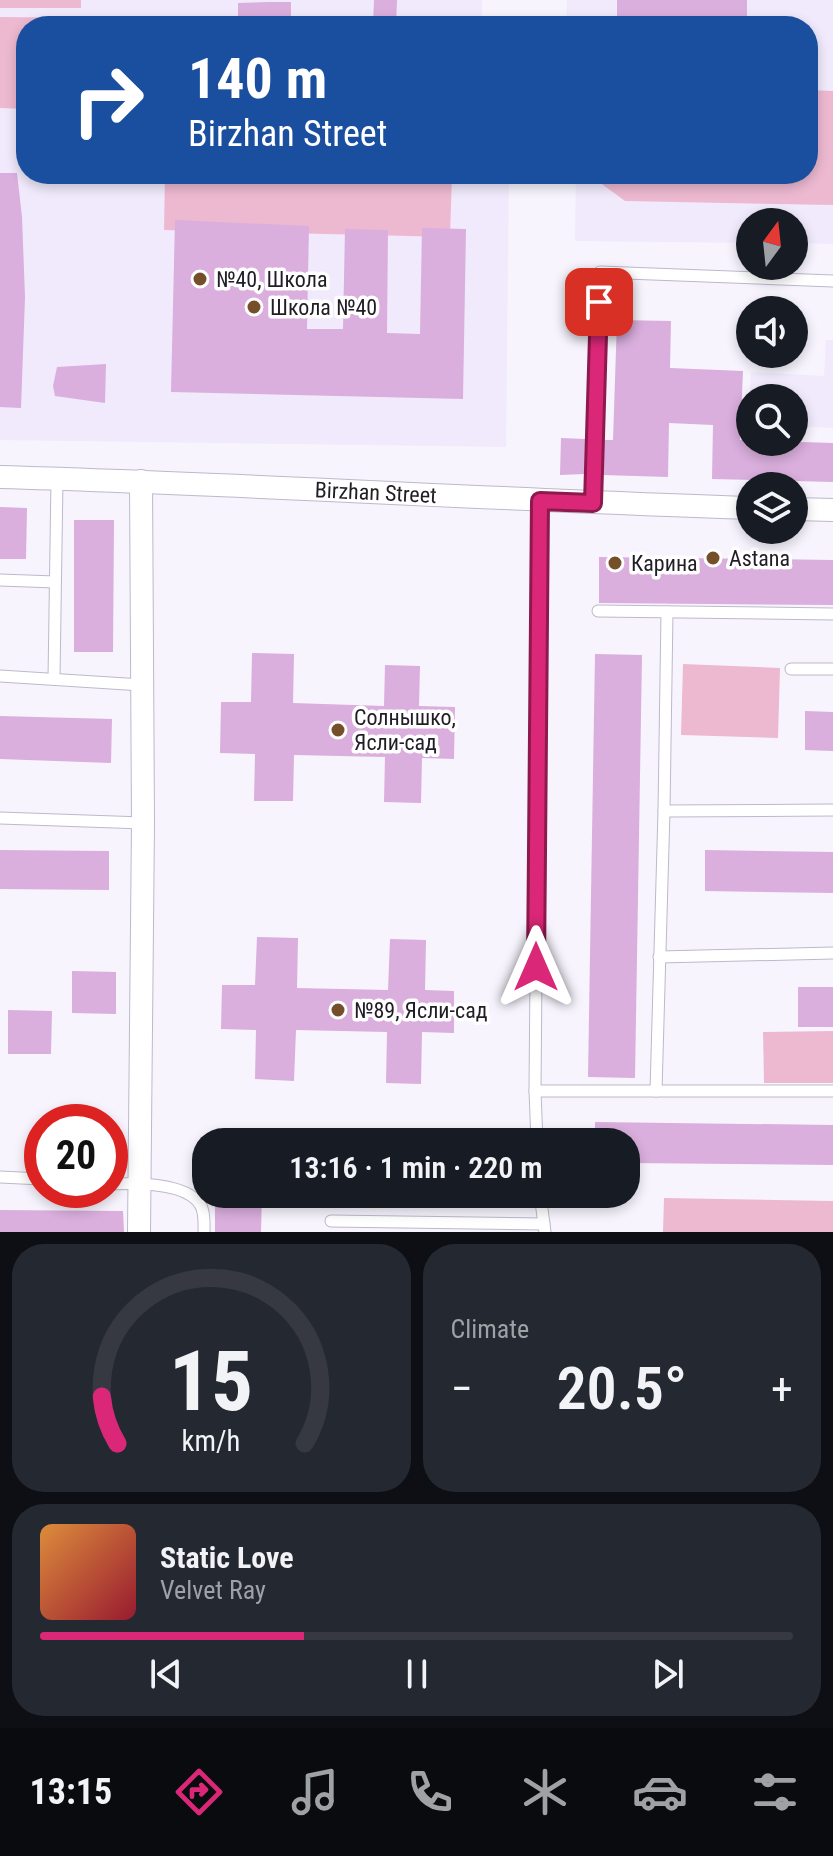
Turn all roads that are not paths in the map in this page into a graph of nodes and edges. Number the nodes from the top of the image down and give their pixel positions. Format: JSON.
{"nodes":[{"id":1,"x":833,"y":281,"type":"edge"},
{"id":2,"x":0,"y":477,"type":"edge"},
{"id":3,"x":57,"y":479,"type":"junction"},
{"id":4,"x":141,"y":481,"type":"junction"},
{"id":5,"x":540,"y":501,"type":"junction"},
{"id":6,"x":593,"y":503,"type":"junction"},
{"id":7,"x":736,"y":508,"type":"edge"},
{"id":8,"x":808,"y":509,"type":"edge"},
{"id":9,"x":833,"y":510,"type":"edge"},
{"id":10,"x":0,"y":580,"type":"edge"},
{"id":11,"x":55,"y":582,"type":"junction"},
{"id":12,"x":598,"y":611,"type":"dead end"},
{"id":13,"x":667,"y":612,"type":"junction"},
{"id":14,"x":833,"y":614,"type":"edge"},
{"id":15,"x":791,"y":669,"type":"dead end"},
{"id":16,"x":833,"y":669,"type":"edge"},
{"id":17,"x":0,"y":676,"type":"edge"},
{"id":18,"x":54,"y":679,"type":"junction"},
{"id":19,"x":142,"y":685,"type":"junction"},
{"id":20,"x":833,"y":810,"type":"edge"},
{"id":21,"x":664,"y":811,"type":"junction"},
{"id":22,"x":0,"y":818,"type":"edge"},
{"id":23,"x":143,"y":823,"type":"junction"},
{"id":24,"x":833,"y":953,"type":"edge"},
{"id":25,"x":659,"y":957,"type":"junction"},
{"id":26,"x":535,"y":1091,"type":"junction"},
{"id":27,"x":656,"y":1091,"type":"junction"},
{"id":28,"x":833,"y":1091,"type":"edge"},
{"id":29,"x":536,"y":1128,"type":"edge"},
{"id":30,"x":0,"y":1177,"type":"edge"},
{"id":31,"x":24,"y":1178,"type":"edge"},
{"id":32,"x":128,"y":1183,"type":"edge"},
{"id":33,"x":141,"y":1183,"type":"junction"},
{"id":34,"x":542,"y":1208,"type":"edge"},
{"id":35,"x":331,"y":1221,"type":"dead end"},
{"id":36,"x":545,"y":1228,"type":"edge"},
{"id":37,"x":139,"y":1232,"type":"edge"},
{"id":38,"x":204,"y":1232,"type":"edge"}],
"edges":[{"from":1,"to":6,"type":"lane"},
{"from":2,"to":3,"type":"street","name":"Birzhan Street"},
{"from":3,"to":4,"type":"street","name":"Birzhan Street"},
{"from":3,"to":11,"type":"lane"},
{"from":4,"to":5,"type":"street","name":"Birzhan Street"},
{"from":4,"to":19,"type":"street"},
{"from":5,"to":6,"type":"street","name":"Birzhan Street"},
{"from":5,"to":26,"type":"lane"},
{"from":6,"to":7,"type":"street","name":"Birzhan Street"},
{"from":8,"to":9,"type":"street"},
{"from":10,"to":11,"type":"lane"},
{"from":11,"to":18,"type":"lane"},
{"from":12,"to":13,"type":"lane"},
{"from":13,"to":14,"type":"lane"},
{"from":13,"to":21,"type":"lane"},
{"from":15,"to":16,"type":"lane"},
{"from":17,"to":18,"type":"lane"},
{"from":18,"to":19,"type":"lane"},
{"from":19,"to":23,"type":"street"},
{"from":20,"to":21,"type":"lane"},
{"from":21,"to":25,"type":"lane"},
{"from":22,"to":23,"type":"lane"},
{"from":23,"to":33,"type":"street"},
{"from":24,"to":25,"type":"lane"},
{"from":25,"to":27,"type":"lane"},
{"from":26,"to":27,"type":"lane"},
{"from":26,"to":29,"type":"lane"},
{"from":27,"to":28,"type":"lane"},
{"from":30,"to":31,"type":"lane"},
{"from":32,"to":33,"type":"lane"},
{"from":33,"to":37,"type":"street"},
{"from":33,"to":38,"type":"lane"},
{"from":34,"to":36,"type":"lane"},
{"from":35,"to":36,"type":"lane"}]}
